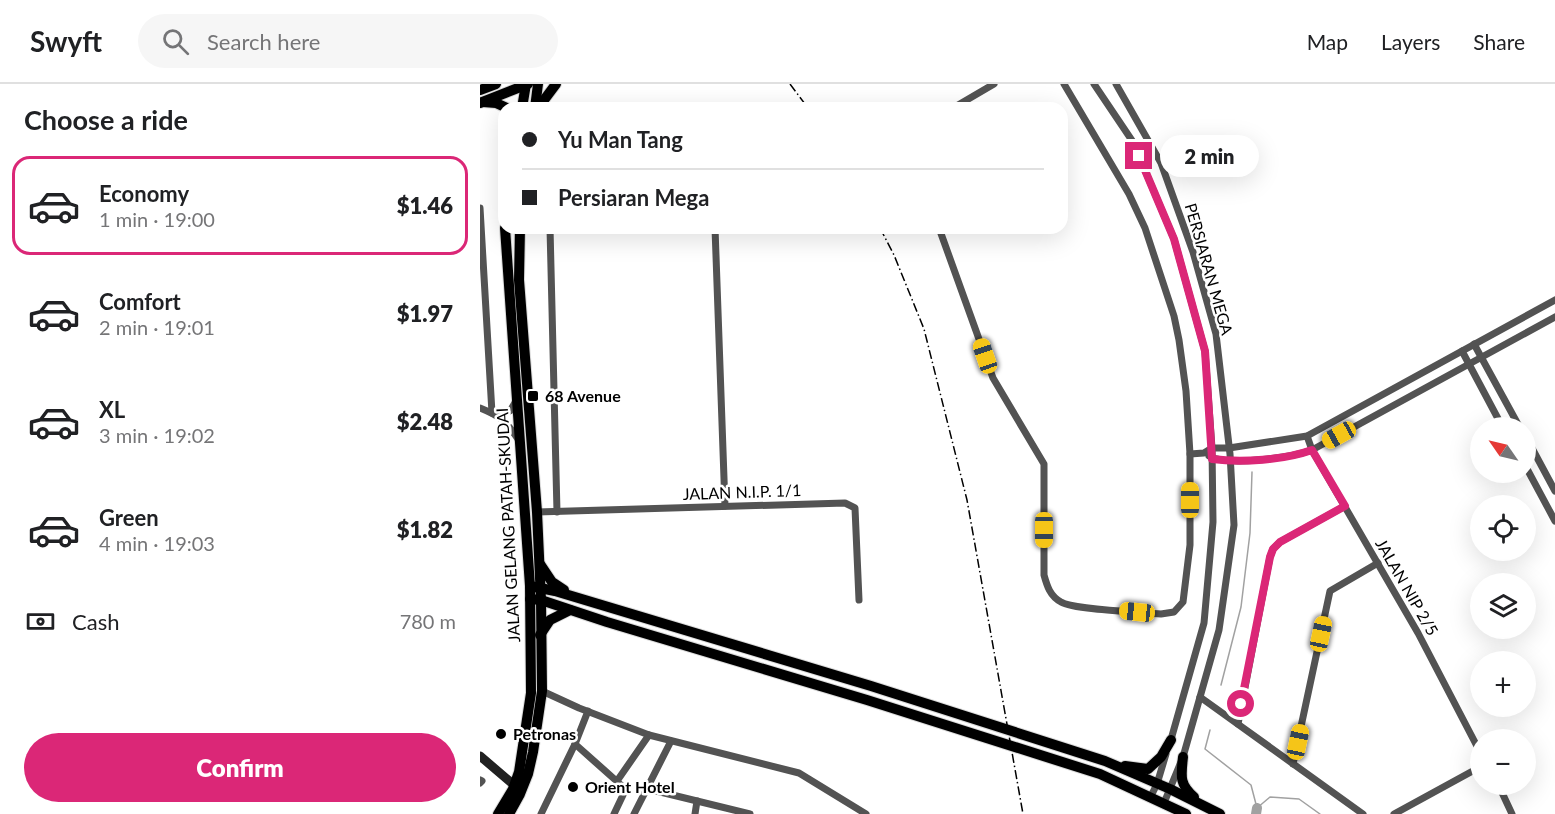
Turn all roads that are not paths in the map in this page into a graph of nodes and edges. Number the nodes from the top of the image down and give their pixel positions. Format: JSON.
{"nodes":[{"id":1,"x":496,"y":84,"type":"edge"},
{"id":2,"x":526,"y":84,"type":"edge"},
{"id":3,"x":538,"y":84,"type":"edge"},
{"id":4,"x":556,"y":84,"type":"edge"},
{"id":5,"x":994,"y":84,"type":"edge"},
{"id":6,"x":1064,"y":84,"type":"edge"},
{"id":7,"x":1094,"y":84,"type":"edge"},
{"id":8,"x":1116,"y":84,"type":"edge"},
{"id":9,"x":480,"y":90,"type":"edge"},
{"id":10,"x":481,"y":102,"type":"edge"},
{"id":11,"x":523,"y":102,"type":"edge"},
{"id":12,"x":537,"y":102,"type":"edge"},
{"id":13,"x":542,"y":102,"type":"edge"},
{"id":14,"x":963,"y":102,"type":"edge"},
{"id":15,"x":498,"y":104,"type":"edge"},
{"id":16,"x":480,"y":208,"type":"edge"},
{"id":17,"x":506,"y":234,"type":"edge"},
{"id":18,"x":520,"y":234,"type":"edge"},
{"id":19,"x":550,"y":234,"type":"edge"},
{"id":20,"x":715,"y":234,"type":"edge"},
{"id":21,"x":941,"y":234,"type":"edge"},
{"id":22,"x":1555,"y":300,"type":"edge"},
{"id":23,"x":1555,"y":317,"type":"edge"},
{"id":24,"x":1474,"y":344,"type":"junction"},
{"id":25,"x":1462,"y":351,"type":"junction"},
{"id":26,"x":1481,"y":357,"type":"junction"},
{"id":27,"x":1468,"y":364,"type":"junction"},
{"id":28,"x":516,"y":401,"type":"junction"},
{"id":29,"x":480,"y":408,"type":"edge"},
{"id":30,"x":494,"y":414,"type":"junction"},
{"id":31,"x":1497,"y":417,"type":"edge"},
{"id":32,"x":1514,"y":417,"type":"edge"},
{"id":33,"x":1307,"y":436,"type":"junction"},
{"id":34,"x":519,"y":441,"type":"junction"},
{"id":35,"x":1212,"y":448,"type":"junction"},
{"id":36,"x":1229,"y":448,"type":"junction"},
{"id":37,"x":1312,"y":450,"type":"junction"},
{"id":38,"x":1204,"y":453,"type":"junction"},
{"id":39,"x":1190,"y":454,"type":"junction"},
{"id":40,"x":1536,"y":455,"type":"edge"},
{"id":41,"x":1212,"y":459,"type":"junction"},
{"id":42,"x":1231,"y":461,"type":"junction"},
{"id":43,"x":1535,"y":483,"type":"edge"},
{"id":44,"x":1555,"y":490,"type":"edge"},
{"id":45,"x":1542,"y":496,"type":"junction"},
{"id":46,"x":725,"y":506,"type":"junction"},
{"id":47,"x":1345,"y":506,"type":"junction"},
{"id":48,"x":537,"y":512,"type":"junction"},
{"id":49,"x":557,"y":512,"type":"junction"},
{"id":50,"x":1555,"y":520,"type":"edge"},
{"id":51,"x":539,"y":563,"type":"junction"},
{"id":52,"x":1378,"y":563,"type":"junction"},
{"id":53,"x":535,"y":586,"type":"junction"},
{"id":54,"x":574,"y":597,"type":"junction"},
{"id":55,"x":536,"y":599,"type":"junction"},
{"id":56,"x":859,"y":600,"type":"dead end"},
{"id":57,"x":570,"y":610,"type":"junction"},
{"id":58,"x":540,"y":636,"type":"junction"},
{"id":59,"x":542,"y":691,"type":"junction"},
{"id":60,"x":1200,"y":697,"type":"junction"},
{"id":61,"x":588,"y":711,"type":"junction"},
{"id":62,"x":1238,"y":724,"type":"junction"},
{"id":63,"x":1470,"y":733,"type":"edge"},
{"id":64,"x":649,"y":735,"type":"junction"},
{"id":65,"x":1171,"y":740,"type":"junction"},
{"id":66,"x":671,"y":741,"type":"junction"},
{"id":67,"x":575,"y":744,"type":"junction"},
{"id":68,"x":480,"y":756,"type":"edge"},
{"id":69,"x":1183,"y":758,"type":"junction"},
{"id":70,"x":1105,"y":761,"type":"junction"},
{"id":71,"x":1293,"y":764,"type":"junction"},
{"id":72,"x":1470,"y":772,"type":"edge"},
{"id":73,"x":619,"y":783,"type":"junction"},
{"id":74,"x":1157,"y":784,"type":"junction"},
{"id":75,"x":514,"y":785,"type":"junction"},
{"id":76,"x":648,"y":789,"type":"junction"},
{"id":77,"x":1170,"y":789,"type":"junction"},
{"id":78,"x":1503,"y":795,"type":"edge"},
{"id":79,"x":1151,"y":796,"type":"junction"},
{"id":80,"x":697,"y":801,"type":"junction"},
{"id":81,"x":1164,"y":803,"type":"junction"},
{"id":82,"x":1216,"y":812,"type":"edge"},
{"id":83,"x":498,"y":814,"type":"edge"},
{"id":84,"x":509,"y":814,"type":"edge"},
{"id":85,"x":541,"y":814,"type":"edge"},
{"id":86,"x":614,"y":814,"type":"edge"},
{"id":87,"x":634,"y":814,"type":"edge"},
{"id":88,"x":695,"y":814,"type":"edge"},
{"id":89,"x":746,"y":814,"type":"edge"},
{"id":90,"x":866,"y":814,"type":"edge"},
{"id":91,"x":1186,"y":814,"type":"edge"},
{"id":92,"x":1364,"y":814,"type":"edge"},
{"id":93,"x":1394,"y":814,"type":"edge"},
{"id":94,"x":1512,"y":814,"type":"edge"}],
"edges":[{"from":1,"to":9,"type":"main road"},
{"from":2,"to":10,"type":"main road"},
{"from":2,"to":11,"type":"main road"},
{"from":3,"to":12,"type":"main road"},
{"from":4,"to":13,"type":"main road"},
{"from":5,"to":14,"type":"street"},
{"from":6,"to":39,"type":"street"},
{"from":7,"to":35,"type":"street","name":"PERSIARAN MEGA"},
{"from":8,"to":36,"type":"street","name":"PERSIARAN MEGA"},
{"from":10,"to":15,"type":"main road"},
{"from":16,"to":30,"type":"street"},
{"from":17,"to":28,"type":"main road","name":"JALAN GELANG PATAH-SKUDAI"},
{"from":18,"to":48,"type":"main road","name":"JALAN GELANG PATAH-SKUDAI"},
{"from":19,"to":49,"type":"street"},
{"from":20,"to":46,"type":"street"},
{"from":21,"to":39,"type":"street"},
{"from":22,"to":24,"type":"street"},
{"from":23,"to":26,"type":"street"},
{"from":24,"to":25,"type":"street"},
{"from":24,"to":26,"type":"street"},
{"from":25,"to":27,"type":"street"},
{"from":25,"to":33,"type":"street"},
{"from":26,"to":27,"type":"street"},
{"from":26,"to":32,"type":"street"},
{"from":27,"to":31,"type":"street"},
{"from":27,"to":37,"type":"street"},
{"from":28,"to":30,"type":"street"},
{"from":28,"to":34,"type":"main road","name":"JALAN GELANG PATAH-SKUDAI"},
{"from":29,"to":30,"type":"street"},
{"from":30,"to":34,"type":"street"},
{"from":33,"to":36,"type":"street"},
{"from":33,"to":37,"type":"street","name":"JALAN NIP 2/5"},
{"from":34,"to":53,"type":"main road","name":"JALAN GELANG PATAH-SKUDAI"},
{"from":35,"to":36,"type":"street"},
{"from":35,"to":38,"type":"street"},
{"from":35,"to":41,"type":"street","name":"PERSIARAN MEGA"},
{"from":36,"to":42,"type":"street","name":"PERSIARAN MEGA"},
{"from":37,"to":42,"type":"street"},
{"from":37,"to":47,"type":"street","name":"JALAN NIP 2/5"},
{"from":38,"to":39,"type":"street"},
{"from":38,"to":41,"type":"street"},
{"from":40,"to":44,"type":"street"},
{"from":41,"to":42,"type":"street"},
{"from":41,"to":65,"type":"street","name":"PERSIARAN MEGA"},
{"from":42,"to":60,"type":"street","name":"PERSIARAN MEGA"},
{"from":43,"to":45,"type":"street"},
{"from":44,"to":45,"type":"street"},
{"from":45,"to":50,"type":"street"},
{"from":46,"to":49,"type":"street","name":"JALAN N.I.P. 1/1"},
{"from":46,"to":56,"type":"street","name":"JALAN N.I.P. 1/1"},
{"from":47,"to":52,"type":"street","name":"JALAN NIP 2/5"},
{"from":47,"to":62,"type":"street"},
{"from":48,"to":49,"type":"street","name":"JALAN N.I.P. 1/1"},
{"from":48,"to":51,"type":"main road","name":"JALAN GELANG PATAH-SKUDAI"},
{"from":51,"to":53,"type":"main road","name":"JALAN GELANG PATAH-SKUDAI"},
{"from":51,"to":54,"type":"main road"},
{"from":52,"to":63,"type":"street","name":"JALAN NIP 2/5"},
{"from":52,"to":71,"type":"street"},
{"from":53,"to":54,"type":"main road"},
{"from":53,"to":55,"type":"main road","name":"JALAN GELANG PATAH-SKUDAI"},
{"from":54,"to":70,"type":"main road"},
{"from":55,"to":57,"type":"main road"},
{"from":55,"to":58,"type":"main road","name":"JALAN GELANG PATAH-SKUDAI"},
{"from":55,"to":75,"type":"main road","name":"JALAN GELANG PATAH-SKUDAI"},
{"from":57,"to":58,"type":"main road"},
{"from":57,"to":79,"type":"main road"},
{"from":58,"to":59,"type":"main road","name":"JALAN GELANG PATAH-SKUDAI"},
{"from":59,"to":61,"type":"street"},
{"from":59,"to":84,"type":"main road","name":"JALAN GELANG PATAH-SKUDAI"},
{"from":60,"to":62,"type":"street"},
{"from":60,"to":69,"type":"street","name":"PERSIARAN MEGA"},
{"from":61,"to":64,"type":"street"},
{"from":61,"to":67,"type":"street"},
{"from":62,"to":71,"type":"street"},
{"from":64,"to":66,"type":"street"},
{"from":64,"to":73,"type":"street"},
{"from":65,"to":70,"type":"main road"},
{"from":65,"to":74,"type":"street","name":"PERSIARAN MEGA"},
{"from":66,"to":76,"type":"street"},
{"from":66,"to":90,"type":"street"},
{"from":67,"to":73,"type":"street"},
{"from":67,"to":85,"type":"street"},
{"from":68,"to":75,"type":"street"},
{"from":69,"to":77,"type":"street","name":"PERSIARAN MEGA"},
{"from":69,"to":82,"type":"main road"},
{"from":70,"to":74,"type":"main road"},
{"from":71,"to":92,"type":"street"},
{"from":72,"to":93,"type":"street"},
{"from":73,"to":86,"type":"street"},
{"from":74,"to":77,"type":"main road"},
{"from":74,"to":79,"type":"street","name":"PERSIARAN MEGA"},
{"from":75,"to":83,"type":"main road","name":"JALAN GELANG PATAH-SKUDAI"},
{"from":76,"to":80,"type":"street"},
{"from":76,"to":87,"type":"street"},
{"from":77,"to":81,"type":"street","name":"PERSIARAN MEGA"},
{"from":77,"to":82,"type":"main road"},
{"from":78,"to":94,"type":"street"},
{"from":79,"to":81,"type":"main road"},
{"from":80,"to":88,"type":"street"},
{"from":80,"to":89,"type":"street"},
{"from":81,"to":91,"type":"main road"}]}
